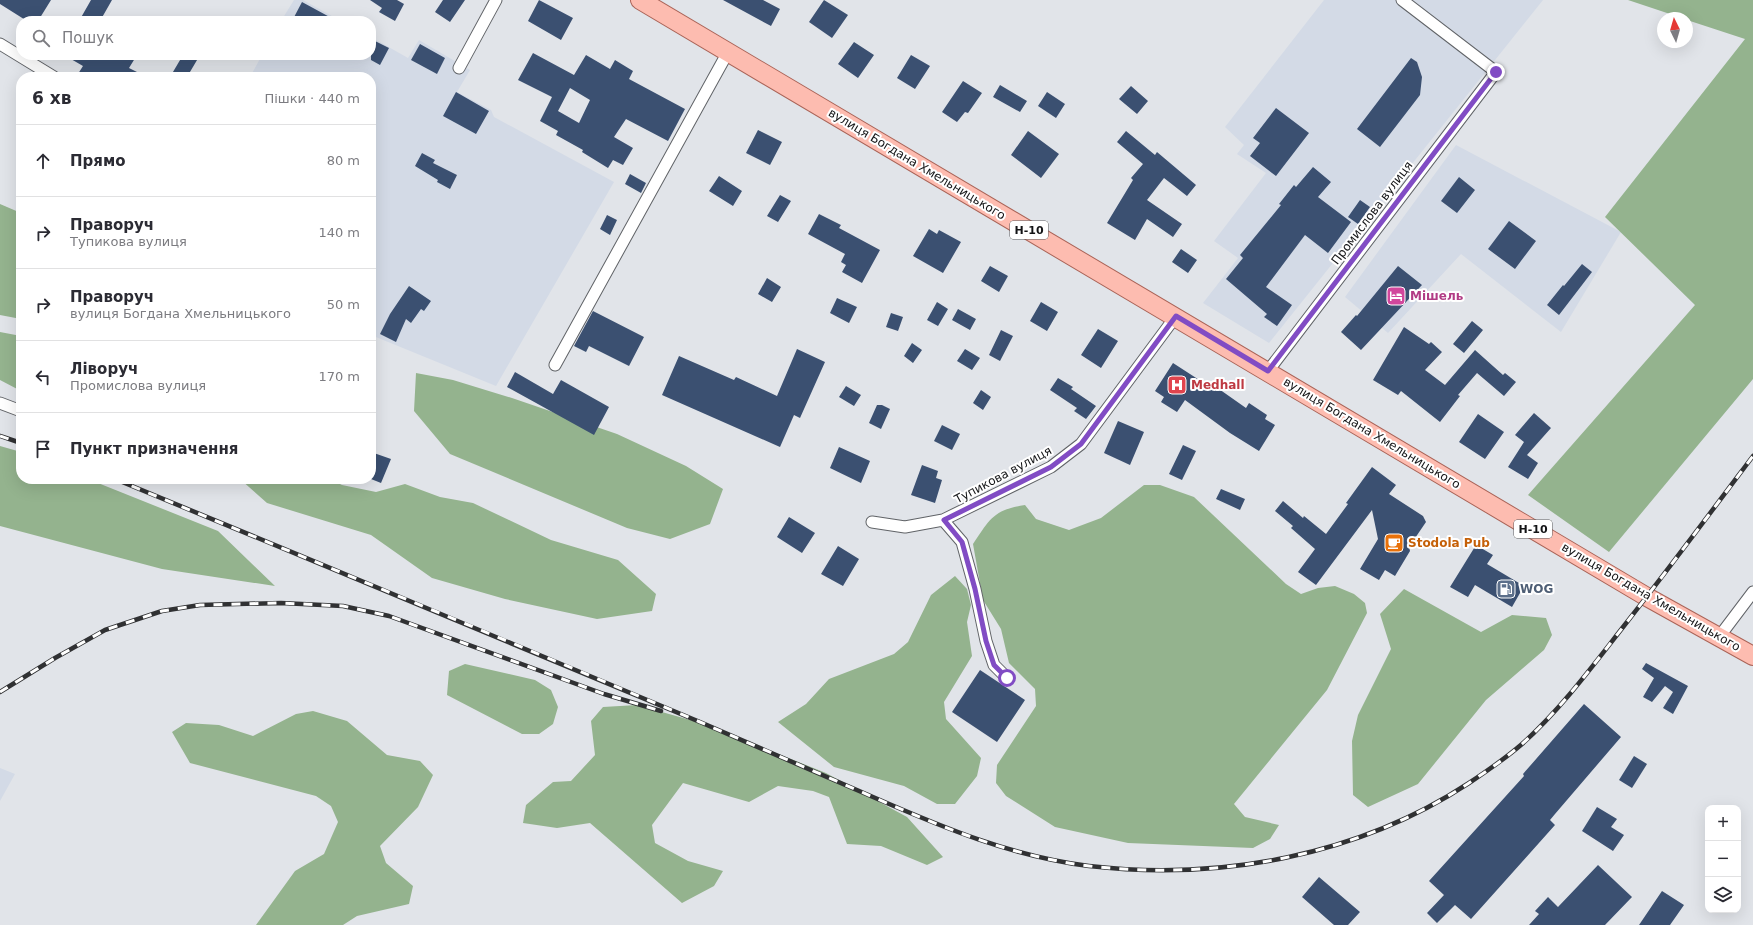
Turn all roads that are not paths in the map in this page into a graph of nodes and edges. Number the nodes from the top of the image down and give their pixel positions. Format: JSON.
{"nodes":[{"id":1,"x":496,"y":0,"type":"edge"},
{"id":2,"x":640,"y":0,"type":"edge"},
{"id":3,"x":1402,"y":0,"type":"edge"},
{"id":4,"x":0,"y":44,"type":"edge"},
{"id":5,"x":728,"y":52,"type":"junction"},
{"id":6,"x":16,"y":54,"type":"edge"},
{"id":7,"x":26,"y":60,"type":"edge"},
{"id":8,"x":458,"y":68,"type":"dead end"},
{"id":9,"x":46,"y":72,"type":"edge"},
{"id":10,"x":1176,"y":316,"type":"junction"},
{"id":11,"x":555,"y":365,"type":"dead end"},
{"id":12,"x":1268,"y":371,"type":"junction"},
{"id":13,"x":0,"y":404,"type":"edge"},
{"id":14,"x":16,"y":409,"type":"edge"},
{"id":15,"x":944,"y":520,"type":"junction"},
{"id":16,"x":872,"y":522,"type":"dead end"},
{"id":17,"x":1753,"y":592,"type":"edge"},
{"id":18,"x":1719,"y":637,"type":"junction"},
{"id":19,"x":1753,"y":656,"type":"edge"},
{"id":20,"x":1007,"y":678,"type":"dead end"}],
"edges":[{"from":1,"to":8,"type":"street"},
{"from":2,"to":5,"type":"main road","name":"вулиця Богдана Хмельницького","number":"Н-10"},
{"from":3,"to":12,"type":"street","name":"Промислова вулиця"},
{"from":4,"to":6,"type":"street"},
{"from":5,"to":10,"type":"main road","name":"вулиця Богдана Хмельницького","number":"Н-10"},
{"from":5,"to":11,"type":"street"},
{"from":7,"to":9,"type":"street"},
{"from":10,"to":12,"type":"main road","name":"вулиця Богдана Хмельницького","number":"Н-10"},
{"from":10,"to":15,"type":"street","name":"Тупикова вулиця"},
{"from":12,"to":18,"type":"main road","name":"вулиця Богдана Хмельницького","number":"Н-10"},
{"from":13,"to":14,"type":"street"},
{"from":15,"to":16,"type":"street","name":"Тупикова вулиця"},
{"from":15,"to":20,"type":"street"},
{"from":17,"to":18,"type":"street"},
{"from":18,"to":19,"type":"main road","name":"вулиця Богдана Хмельницького","number":"Н-10"}]}
